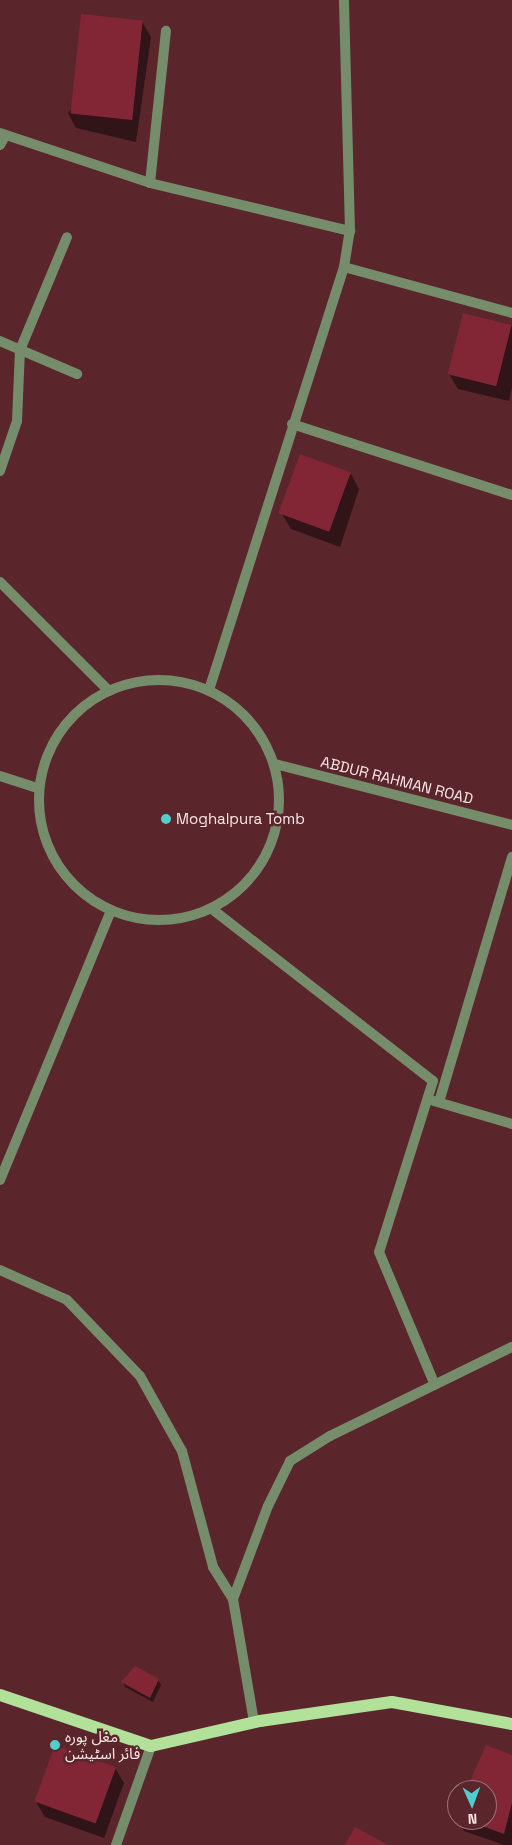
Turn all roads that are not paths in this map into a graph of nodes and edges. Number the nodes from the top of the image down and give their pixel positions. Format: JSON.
{"nodes":[{"id":1,"x":344,"y":0,"type":"edge"},
{"id":2,"x":166,"y":31,"type":"dead end"},
{"id":3,"x":3,"y":134,"type":"edge"},
{"id":4,"x":0,"y":145,"type":"edge"},
{"id":5,"x":150,"y":183,"type":"junction"},
{"id":6,"x":350,"y":231,"type":"junction"},
{"id":7,"x":67,"y":237,"type":"dead end"},
{"id":8,"x":344,"y":267,"type":"junction"},
{"id":9,"x":512,"y":313,"type":"edge"},
{"id":10,"x":0,"y":341,"type":"edge"},
{"id":11,"x":20,"y":350,"type":"junction"},
{"id":12,"x":77,"y":374,"type":"dead end"},
{"id":13,"x":292,"y":424,"type":"junction"},
{"id":14,"x":0,"y":472,"type":"edge"},
{"id":15,"x":512,"y":495,"type":"edge"},
{"id":16,"x":0,"y":582,"type":"edge"},
{"id":17,"x":209,"y":690,"type":"junction"},
{"id":18,"x":109,"y":691,"type":"junction"},
{"id":19,"x":275,"y":764,"type":"junction"},
{"id":20,"x":0,"y":776,"type":"edge"},
{"id":21,"x":38,"y":788,"type":"junction"},
{"id":22,"x":512,"y":825,"type":"edge"},
{"id":23,"x":512,"y":856,"type":"edge"},
{"id":24,"x":212,"y":909,"type":"junction"},
{"id":25,"x":111,"y":911,"type":"junction"},
{"id":26,"x":428,"y":1099,"type":"junction"},
{"id":27,"x":439,"y":1102,"type":"junction"},
{"id":28,"x":512,"y":1124,"type":"edge"},
{"id":29,"x":0,"y":1180,"type":"edge"},
{"id":30,"x":0,"y":1270,"type":"edge"},
{"id":31,"x":512,"y":1347,"type":"edge"},
{"id":32,"x":435,"y":1386,"type":"junction"},
{"id":33,"x":233,"y":1598,"type":"junction"},
{"id":34,"x":0,"y":1695,"type":"edge"},
{"id":35,"x":254,"y":1722,"type":"junction"},
{"id":36,"x":512,"y":1724,"type":"edge"},
{"id":37,"x":151,"y":1746,"type":"junction"},
{"id":38,"x":116,"y":1845,"type":"edge"}],
"edges":[{"from":1,"to":6,"type":"street"},
{"from":2,"to":5,"type":"street"},
{"from":3,"to":4,"type":"street"},
{"from":3,"to":5,"type":"street"},
{"from":5,"to":6,"type":"street"},
{"from":6,"to":8,"type":"street"},
{"from":7,"to":11,"type":"street"},
{"from":8,"to":9,"type":"street"},
{"from":8,"to":13,"type":"street"},
{"from":10,"to":11,"type":"street"},
{"from":11,"to":12,"type":"street"},
{"from":11,"to":14,"type":"street"},
{"from":13,"to":15,"type":"street"},
{"from":13,"to":17,"type":"street"},
{"from":16,"to":18,"type":"street"},
{"from":17,"to":18,"type":"street"},
{"from":17,"to":19,"type":"street"},
{"from":18,"to":21,"type":"street"},
{"from":19,"to":22,"type":"street","name":"ABDUR RAHMAN ROAD"},
{"from":19,"to":24,"type":"street"},
{"from":20,"to":21,"type":"street"},
{"from":21,"to":25,"type":"street"},
{"from":23,"to":27,"type":"street"},
{"from":24,"to":25,"type":"street"},
{"from":24,"to":26,"type":"street"},
{"from":25,"to":29,"type":"street"},
{"from":26,"to":27,"type":"street"},
{"from":26,"to":32,"type":"street"},
{"from":27,"to":28,"type":"street"},
{"from":30,"to":33,"type":"street"},
{"from":31,"to":32,"type":"street"},
{"from":32,"to":33,"type":"street"},
{"from":33,"to":35,"type":"street"},
{"from":34,"to":37,"type":"main road"},
{"from":35,"to":36,"type":"main road"},
{"from":35,"to":37,"type":"main road"},
{"from":37,"to":38,"type":"street"}]}
